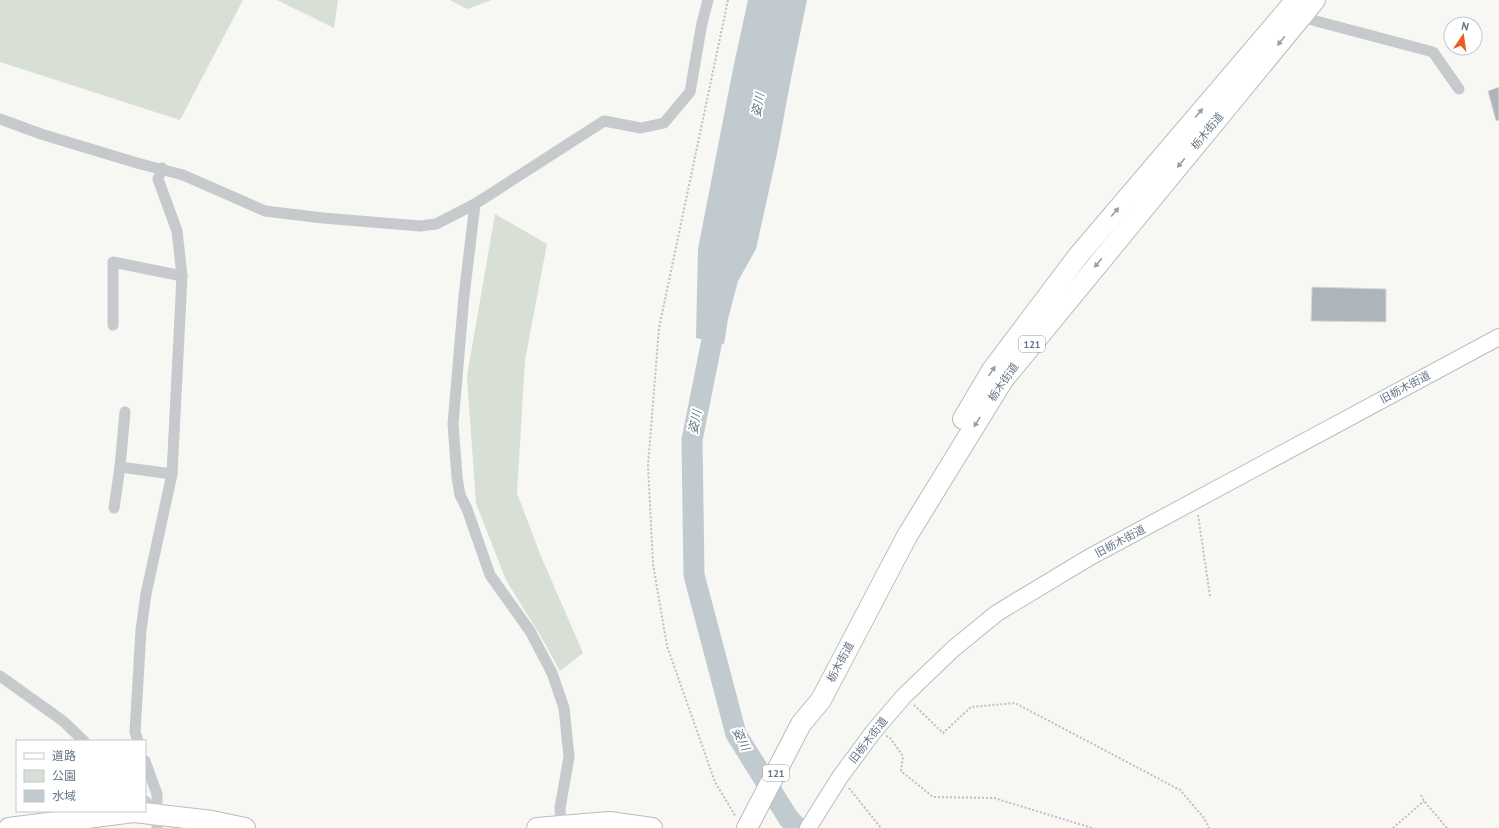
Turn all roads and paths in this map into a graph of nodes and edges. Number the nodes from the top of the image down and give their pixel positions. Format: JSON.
{"nodes":[{"id":1,"x":708,"y":0,"type":"edge"},
{"id":2,"x":728,"y":0,"type":"edge"},
{"id":3,"x":1315,"y":0,"type":"edge"},
{"id":4,"x":1294,"y":10,"type":"edge"},
{"id":5,"x":1459,"y":89,"type":"dead end"},
{"id":6,"x":0,"y":119,"type":"edge"},
{"id":7,"x":162,"y":168,"type":"junction"},
{"id":8,"x":475,"y":204,"type":"junction"},
{"id":9,"x":182,"y":276,"type":"junction"},
{"id":10,"x":113,"y":325,"type":"dead end"},
{"id":11,"x":1499,"y":337,"type":"edge"},
{"id":12,"x":125,"y":412,"type":"dead end"},
{"id":13,"x":120,"y":467,"type":"junction"},
{"id":14,"x":172,"y":474,"type":"junction"},
{"id":15,"x":1196,"y":500,"type":"junction"},
{"id":16,"x":114,"y":508,"type":"dead end"},
{"id":17,"x":1210,"y":596,"type":"dead end"},
{"id":18,"x":0,"y":676,"type":"edge"},
{"id":19,"x":904,"y":696,"type":"junction"},
{"id":20,"x":874,"y":731,"type":"junction"},
{"id":21,"x":83,"y":740,"type":"edge"},
{"id":22,"x":138,"y":740,"type":"edge"},
{"id":23,"x":146,"y":764,"type":"edge"},
{"id":24,"x":835,"y":783,"type":"junction"},
{"id":25,"x":1421,"y":795,"type":"dead end"},
{"id":26,"x":1424,"y":801,"type":"junction"},
{"id":27,"x":153,"y":814,"type":"edge"},
{"id":28,"x":745,"y":824,"type":"edge"},
{"id":29,"x":561,"y":825,"type":"junction"},
{"id":30,"x":9,"y":828,"type":"edge"},
{"id":31,"x":244,"y":828,"type":"edge"},
{"id":32,"x":537,"y":828,"type":"edge"},
{"id":33,"x":652,"y":828,"type":"edge"},
{"id":34,"x":808,"y":828,"type":"edge"},
{"id":35,"x":881,"y":828,"type":"edge"},
{"id":36,"x":1092,"y":828,"type":"edge"},
{"id":37,"x":1209,"y":828,"type":"edge"},
{"id":38,"x":1393,"y":828,"type":"edge"},
{"id":39,"x":1447,"y":828,"type":"edge"}],
"edges":[{"from":1,"to":8,"type":"street"},
{"from":2,"to":28,"type":"path"},
{"from":3,"to":4,"type":"highway","name":"栃木街道","number":"121"},
{"from":4,"to":5,"type":"street"},
{"from":4,"to":28,"type":"highway","name":"栃木街道","number":"121"},
{"from":6,"to":7,"type":"street"},
{"from":7,"to":8,"type":"street"},
{"from":7,"to":9,"type":"street"},
{"from":8,"to":29,"type":"street"},
{"from":9,"to":10,"type":"street"},
{"from":9,"to":14,"type":"street"},
{"from":11,"to":15,"type":"street","name":"旧栃木街道"},
{"from":12,"to":13,"type":"street"},
{"from":13,"to":14,"type":"street"},
{"from":13,"to":16,"type":"street"},
{"from":14,"to":22,"type":"street"},
{"from":15,"to":17,"type":"path"},
{"from":15,"to":19,"type":"street","name":"旧栃木街道"},
{"from":18,"to":21,"type":"street"},
{"from":19,"to":20,"type":"street","name":"旧栃木街道"},
{"from":19,"to":37,"type":"path"},
{"from":20,"to":24,"type":"street","name":"旧栃木街道"},
{"from":20,"to":36,"type":"path"},
{"from":23,"to":27,"type":"street"},
{"from":24,"to":34,"type":"street","name":"旧栃木街道"},
{"from":24,"to":35,"type":"path"},
{"from":25,"to":26,"type":"path"},
{"from":26,"to":38,"type":"path"},
{"from":26,"to":39,"type":"path"},
{"from":27,"to":30,"type":"highway"},
{"from":27,"to":31,"type":"highway"},
{"from":29,"to":32,"type":"highway"},
{"from":29,"to":33,"type":"highway"}]}
